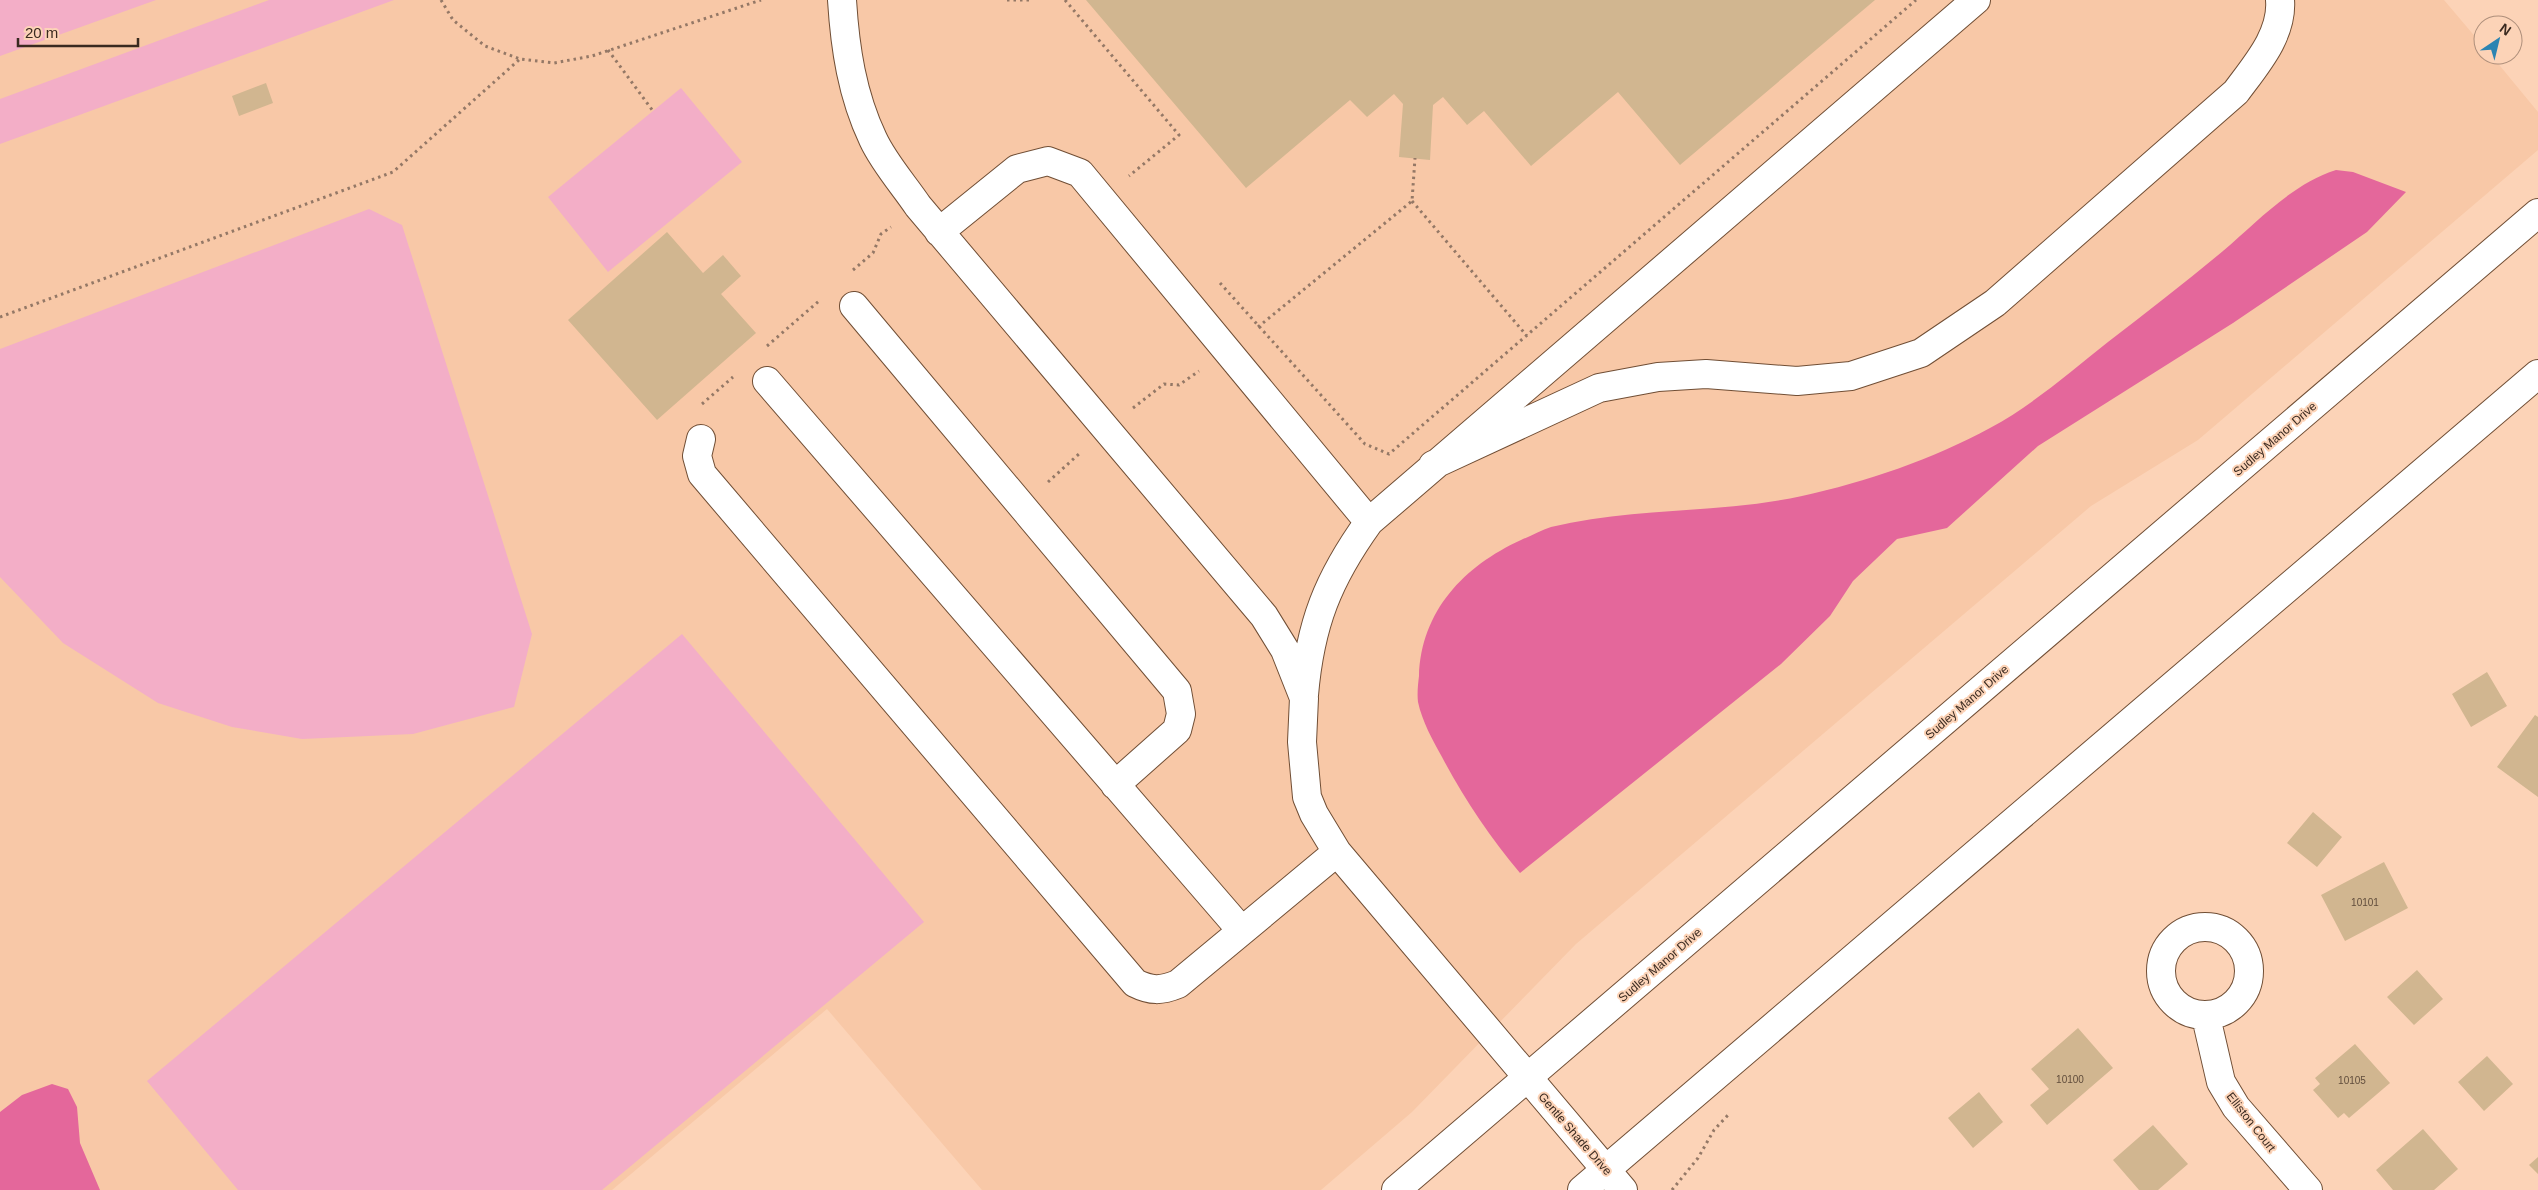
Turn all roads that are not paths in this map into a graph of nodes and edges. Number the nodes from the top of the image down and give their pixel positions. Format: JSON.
{"nodes":[{"id":1,"x":842,"y":0,"type":"edge"},
{"id":2,"x":1976,"y":0,"type":"edge"},
{"id":3,"x":2280,"y":0,"type":"edge"},
{"id":4,"x":2538,"y":213,"type":"edge"},
{"id":5,"x":940,"y":232,"type":"junction"},
{"id":6,"x":854,"y":306,"type":"dead end"},
{"id":7,"x":2538,"y":374,"type":"edge"},
{"id":8,"x":767,"y":381,"type":"dead end"},
{"id":9,"x":701,"y":439,"type":"dead end"},
{"id":10,"x":1433,"y":465,"type":"junction"},
{"id":11,"x":1369,"y":522,"type":"junction"},
{"id":12,"x":1304,"y":698,"type":"junction"},
{"id":13,"x":1115,"y":785,"type":"junction"},
{"id":14,"x":1337,"y":852,"type":"junction"},
{"id":15,"x":1242,"y":931,"type":"junction"},
{"id":16,"x":2206,"y":1016,"type":"dead end"},
{"id":17,"x":1527,"y":1079,"type":"junction"},
{"id":18,"x":1614,"y":1180,"type":"edge"},
{"id":19,"x":1396,"y":1190,"type":"edge"},
{"id":20,"x":1582,"y":1190,"type":"edge"},
{"id":21,"x":2308,"y":1190,"type":"edge"}],
"edges":[{"from":1,"to":5,"type":"main road"},
{"from":2,"to":10,"type":"main road","name":"Gentle Shade Drive"},
{"from":3,"to":10,"type":"main road"},
{"from":4,"to":17,"type":"main road","name":"Sudley Manor Drive"},
{"from":5,"to":11,"type":"main road"},
{"from":5,"to":12,"type":"main road"},
{"from":6,"to":13,"type":"main road"},
{"from":7,"to":18,"type":"main road"},
{"from":8,"to":13,"type":"main road"},
{"from":9,"to":15,"type":"main road"},
{"from":10,"to":11,"type":"main road","name":"Gentle Shade Drive"},
{"from":11,"to":12,"type":"main road","name":"Gentle Shade Drive"},
{"from":12,"to":14,"type":"main road","name":"Gentle Shade Drive"},
{"from":13,"to":15,"type":"main road"},
{"from":14,"to":15,"type":"main road"},
{"from":14,"to":17,"type":"main road","name":"Gentle Shade Drive"},
{"from":16,"to":21,"type":"main road","name":"Elliston Court"},
{"from":17,"to":18,"type":"main road","name":"Gentle Shade Drive"},
{"from":17,"to":19,"type":"main road","name":"Sudley Manor Drive"},
{"from":18,"to":20,"type":"main road"}]}
